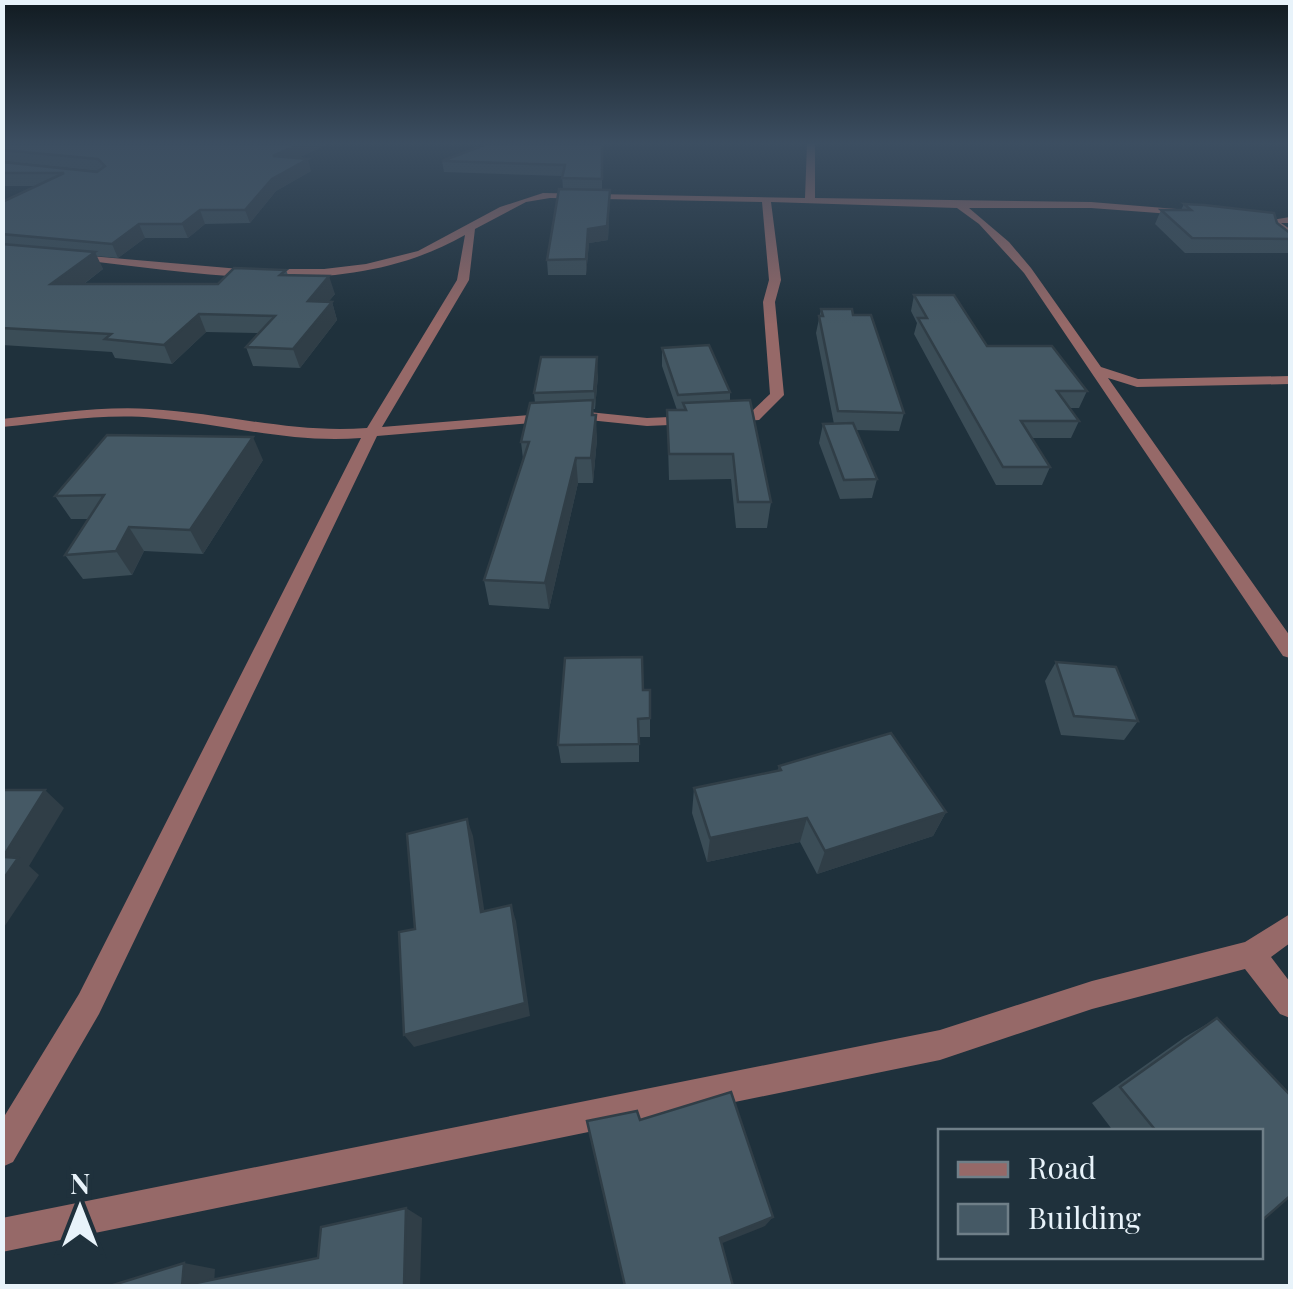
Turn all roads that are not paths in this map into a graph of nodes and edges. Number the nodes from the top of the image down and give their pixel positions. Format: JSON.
{"nodes":[{"id":1,"x":514,"y":204,"type":"edge"},
{"id":2,"x":767,"y":204,"type":"edge"},
{"id":3,"x":920,"y":204,"type":"edge"},
{"id":4,"x":959,"y":206,"type":"junction"},
{"id":5,"x":1210,"y":214,"type":"edge"},
{"id":6,"x":1250,"y":218,"type":"edge"},
{"id":7,"x":1290,"y":220,"type":"edge"},
{"id":8,"x":1270,"y":221,"type":"junction"},
{"id":9,"x":471,"y":230,"type":"junction"},
{"id":10,"x":1290,"y":233,"type":"edge"},
{"id":11,"x":54,"y":256,"type":"edge"},
{"id":12,"x":1098,"y":370,"type":"junction"},
{"id":13,"x":1290,"y":380,"type":"edge"},
{"id":14,"x":718,"y":418,"type":"edge"},
{"id":15,"x":700,"y":419,"type":"edge"},
{"id":16,"x":2,"y":423,"type":"edge"},
{"id":17,"x":370,"y":435,"type":"junction"},
{"id":18,"x":1290,"y":652,"type":"edge"},
{"id":19,"x":1290,"y":927,"type":"edge"},
{"id":20,"x":1252,"y":954,"type":"junction"},
{"id":21,"x":1290,"y":1004,"type":"edge"},
{"id":22,"x":2,"y":1151,"type":"edge"},
{"id":23,"x":2,"y":1235,"type":"edge"}],
"edges":[{"from":1,"to":9,"type":"street"},
{"from":2,"to":14,"type":"street"},
{"from":3,"to":4,"type":"street"},
{"from":4,"to":5,"type":"street"},
{"from":4,"to":12,"type":"street"},
{"from":6,"to":8,"type":"street"},
{"from":7,"to":8,"type":"street"},
{"from":8,"to":10,"type":"street"},
{"from":9,"to":11,"type":"street"},
{"from":9,"to":17,"type":"street"},
{"from":12,"to":13,"type":"street"},
{"from":12,"to":18,"type":"street"},
{"from":15,"to":17,"type":"street"},
{"from":16,"to":17,"type":"street"},
{"from":17,"to":22,"type":"street"},
{"from":19,"to":20,"type":"street"},
{"from":20,"to":21,"type":"street"},
{"from":20,"to":23,"type":"street"}]}
